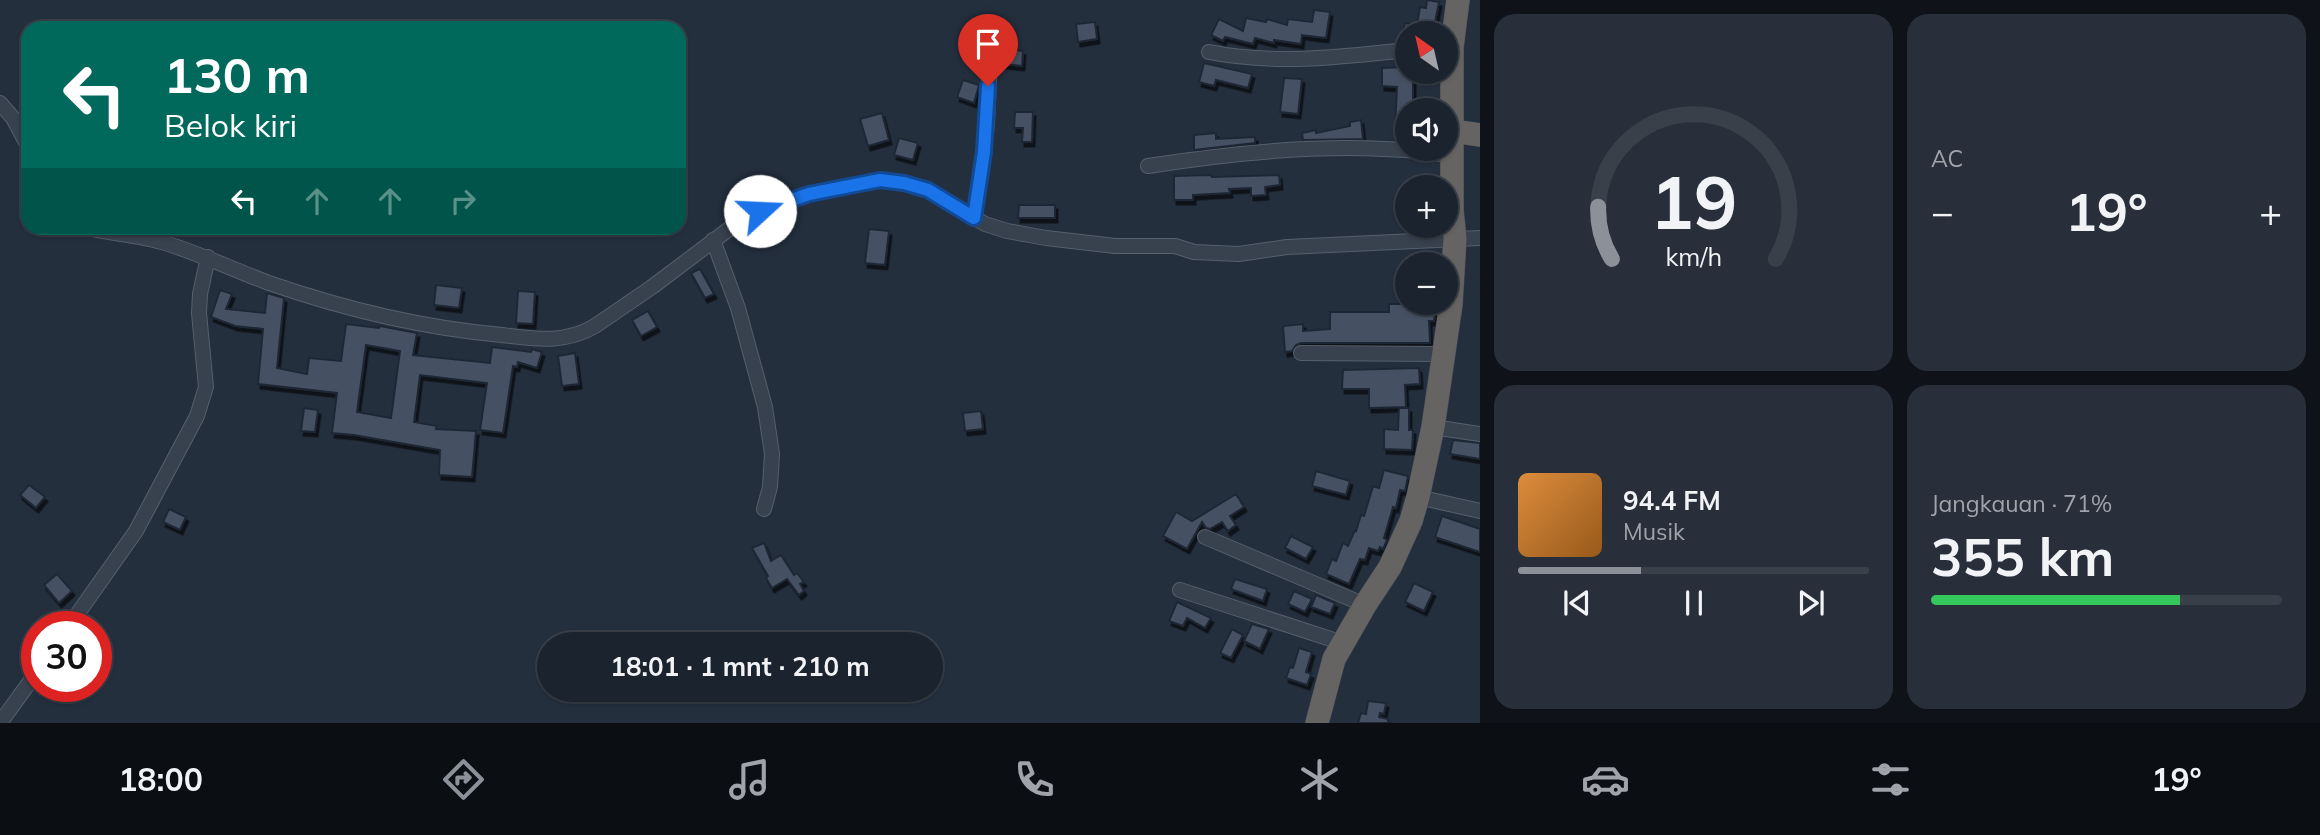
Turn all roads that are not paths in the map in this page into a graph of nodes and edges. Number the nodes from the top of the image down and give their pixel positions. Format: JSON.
{"nodes":[{"id":1,"x":1458,"y":0,"type":"edge"},
{"id":2,"x":1454,"y":21,"type":"edge"},
{"id":3,"x":1395,"y":51,"type":"edge"},
{"id":4,"x":1209,"y":52,"type":"dead end"},
{"id":5,"x":990,"y":57,"type":"dead end"},
{"id":6,"x":0,"y":103,"type":"edge"},
{"id":7,"x":1458,"y":132,"type":"edge"},
{"id":8,"x":21,"y":133,"type":"edge"},
{"id":9,"x":1480,"y":135,"type":"edge"},
{"id":10,"x":1395,"y":150,"type":"edge"},
{"id":11,"x":1148,"y":166,"type":"dead end"},
{"id":12,"x":974,"y":218,"type":"junction"},
{"id":13,"x":124,"y":235,"type":"edge"},
{"id":14,"x":1455,"y":238,"type":"joint"},
{"id":15,"x":1458,"y":238,"type":"edge"},
{"id":16,"x":1480,"y":238,"type":"edge"},
{"id":17,"x":713,"y":240,"type":"junction"},
{"id":18,"x":208,"y":257,"type":"junction"},
{"id":19,"x":1301,"y":353,"type":"dead end"},
{"id":20,"x":1443,"y":354,"type":"junction"},
{"id":21,"x":1433,"y":427,"type":"junction"},
{"id":22,"x":1480,"y":434,"type":"edge"},
{"id":23,"x":1418,"y":496,"type":"junction"},
{"id":24,"x":764,"y":509,"type":"dead end"},
{"id":25,"x":1480,"y":511,"type":"edge"},
{"id":26,"x":1205,"y":537,"type":"dead end"},
{"id":27,"x":1180,"y":590,"type":"dead end"},
{"id":28,"x":1365,"y":605,"type":"junction"},
{"id":29,"x":79,"y":611,"type":"edge"},
{"id":30,"x":1343,"y":643,"type":"junction"},
{"id":31,"x":21,"y":694,"type":"edge"},
{"id":32,"x":1,"y":723,"type":"edge"},
{"id":33,"x":1317,"y":723,"type":"edge"}],
"edges":[{"from":1,"to":2,"type":"highway"},
{"from":3,"to":4,"type":"street"},
{"from":5,"to":12,"type":"street"},
{"from":6,"to":8,"type":"street"},
{"from":7,"to":9,"type":"highway"},
{"from":10,"to":11,"type":"street"},
{"from":12,"to":14,"type":"street"},
{"from":12,"to":17,"type":"street"},
{"from":13,"to":18,"type":"street"},
{"from":14,"to":20,"type":"highway"},
{"from":15,"to":16,"type":"street"},
{"from":17,"to":18,"type":"street"},
{"from":17,"to":24,"type":"street"},
{"from":18,"to":29,"type":"street"},
{"from":19,"to":20,"type":"street"},
{"from":20,"to":21,"type":"highway"},
{"from":21,"to":22,"type":"street"},
{"from":21,"to":23,"type":"highway"},
{"from":23,"to":25,"type":"street"},
{"from":23,"to":28,"type":"highway"},
{"from":26,"to":28,"type":"street"},
{"from":27,"to":30,"type":"street"},
{"from":28,"to":30,"type":"highway"},
{"from":30,"to":33,"type":"highway"},
{"from":31,"to":32,"type":"street"}]}
